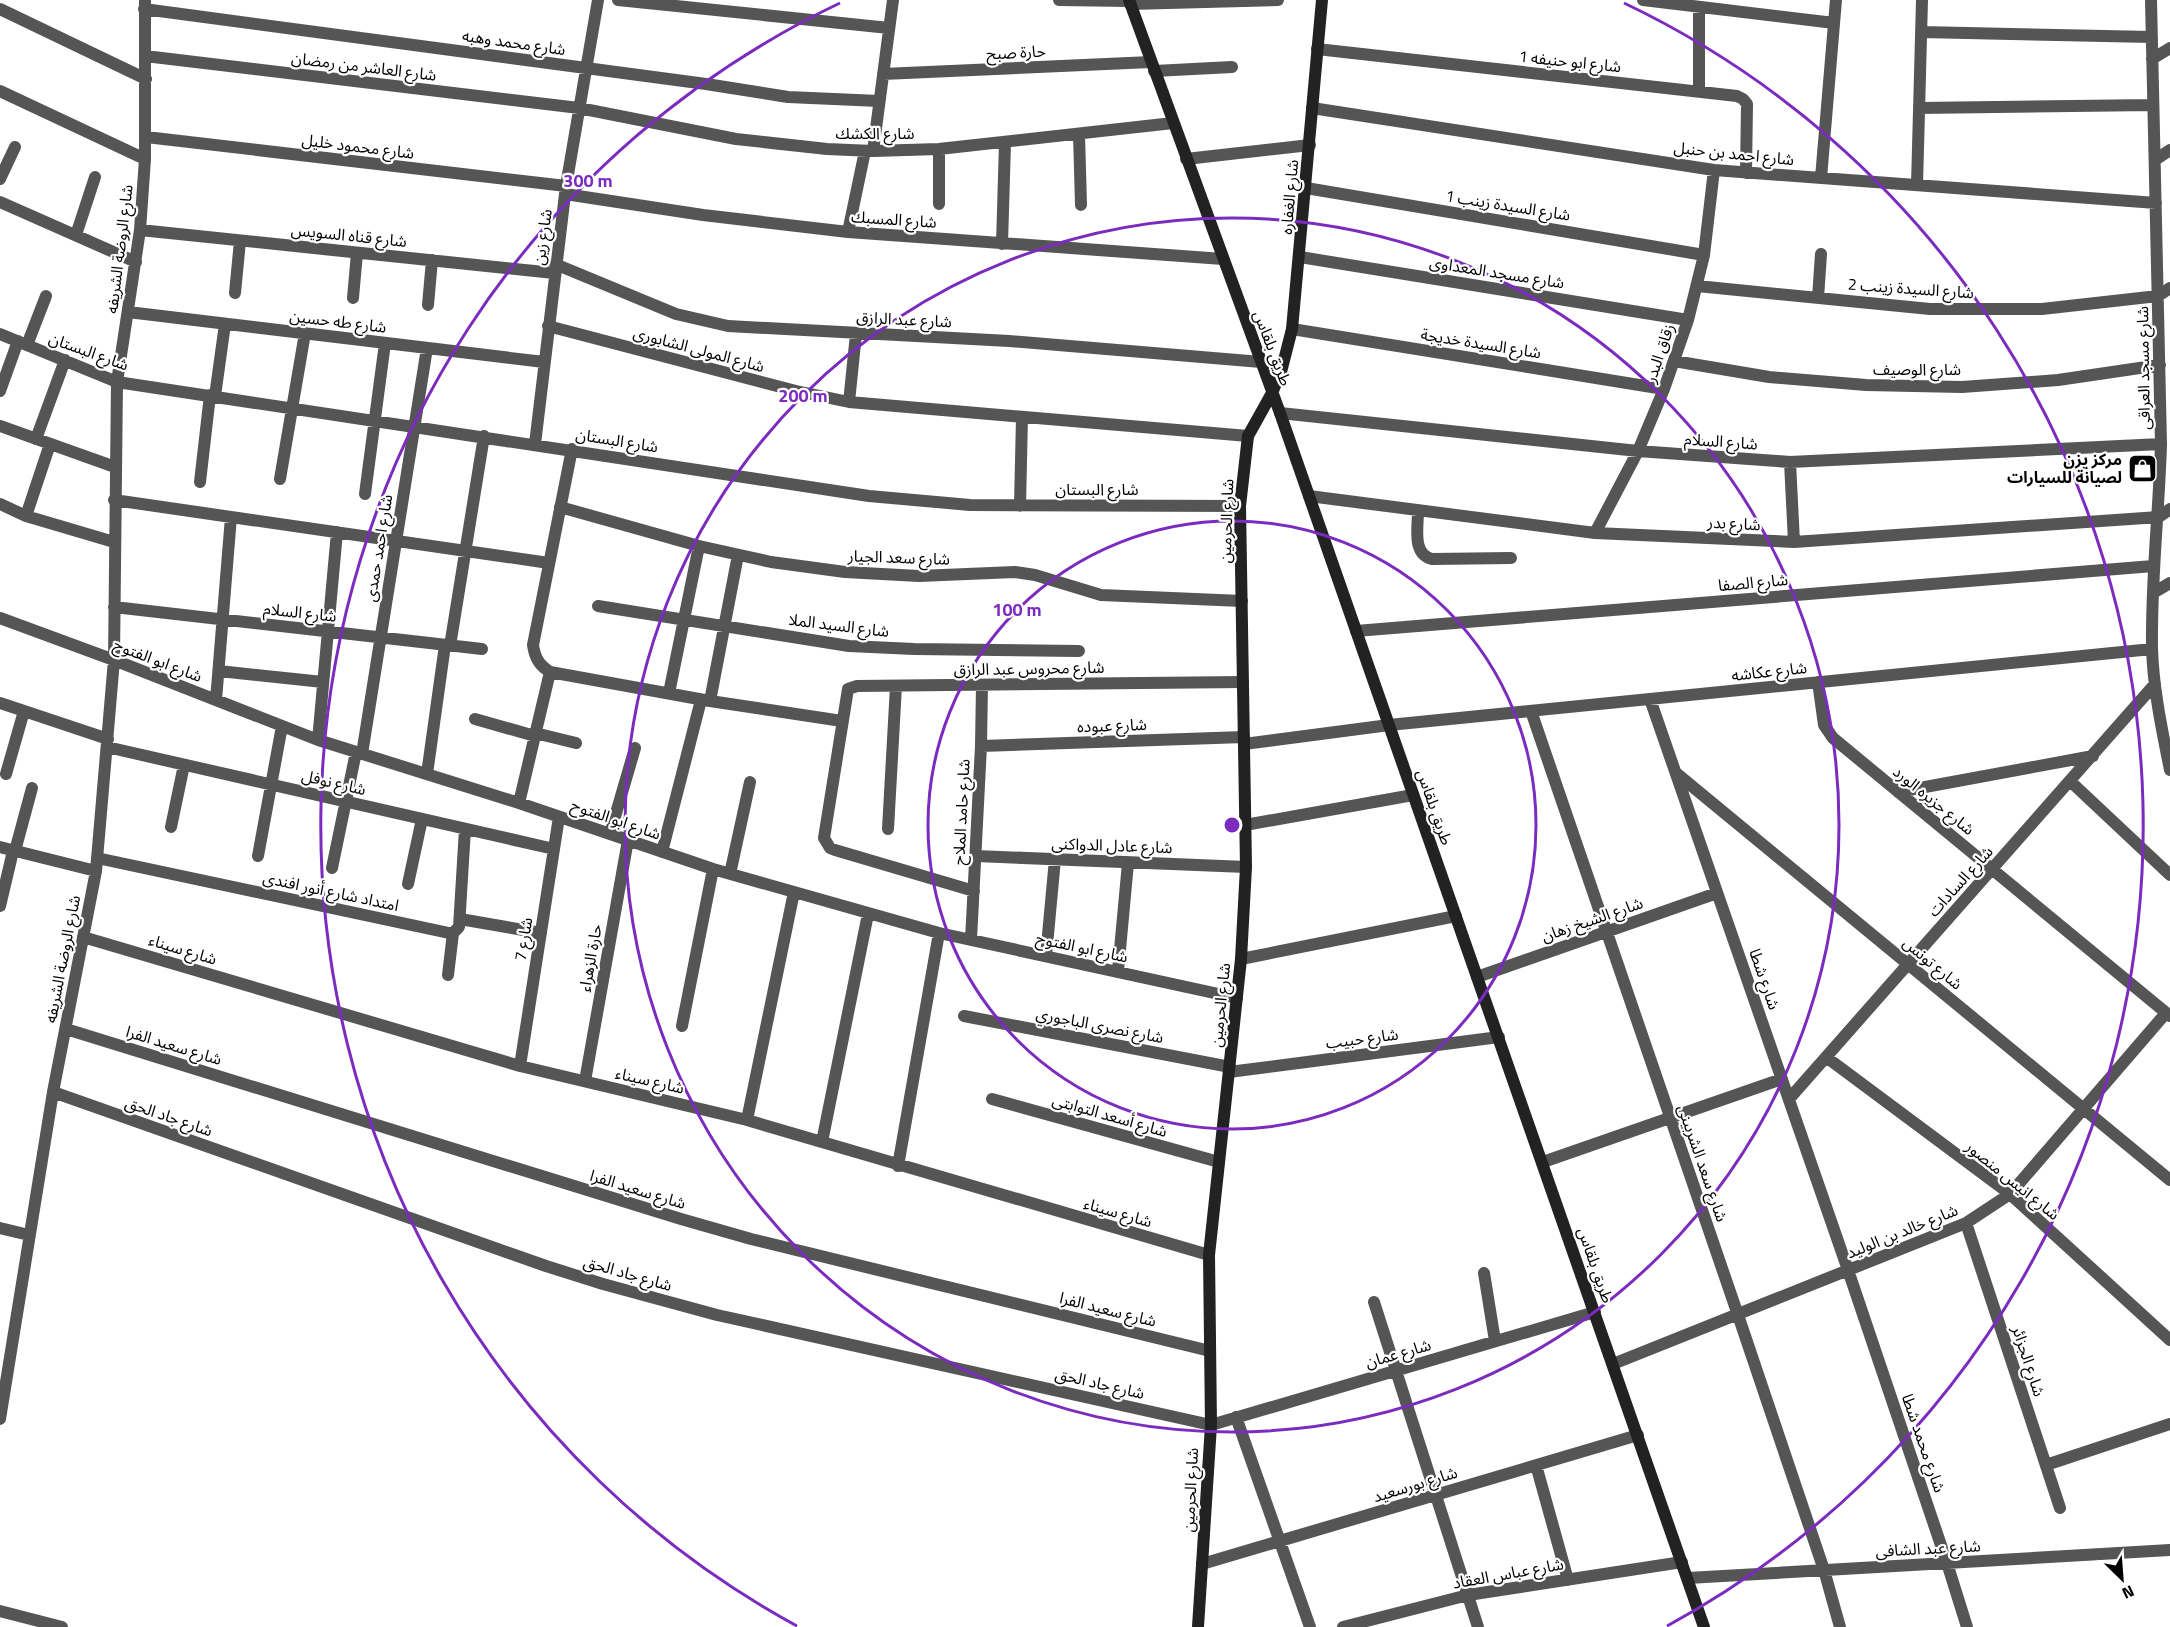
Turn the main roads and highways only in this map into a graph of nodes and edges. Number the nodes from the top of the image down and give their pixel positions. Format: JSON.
{"nodes":[{"id":1,"x":1322,"y":0,"type":"edge"},
{"id":2,"x":1129,"y":2,"type":"edge"},
{"id":3,"x":1272,"y":393,"type":"junction"},
{"id":4,"x":1198,"y":1627,"type":"edge"},
{"id":5,"x":1704,"y":1627,"type":"edge"}],
"edges":[{"from":1,"to":3,"type":"main road","name":"شارع الغفاره"},
{"from":2,"to":3,"type":"main road","name":"طريق بلقاس"},
{"from":3,"to":4,"type":"main road","name":"شارع الحرمين"},
{"from":3,"to":5,"type":"main road","name":"طريق بلقاس"}]}
